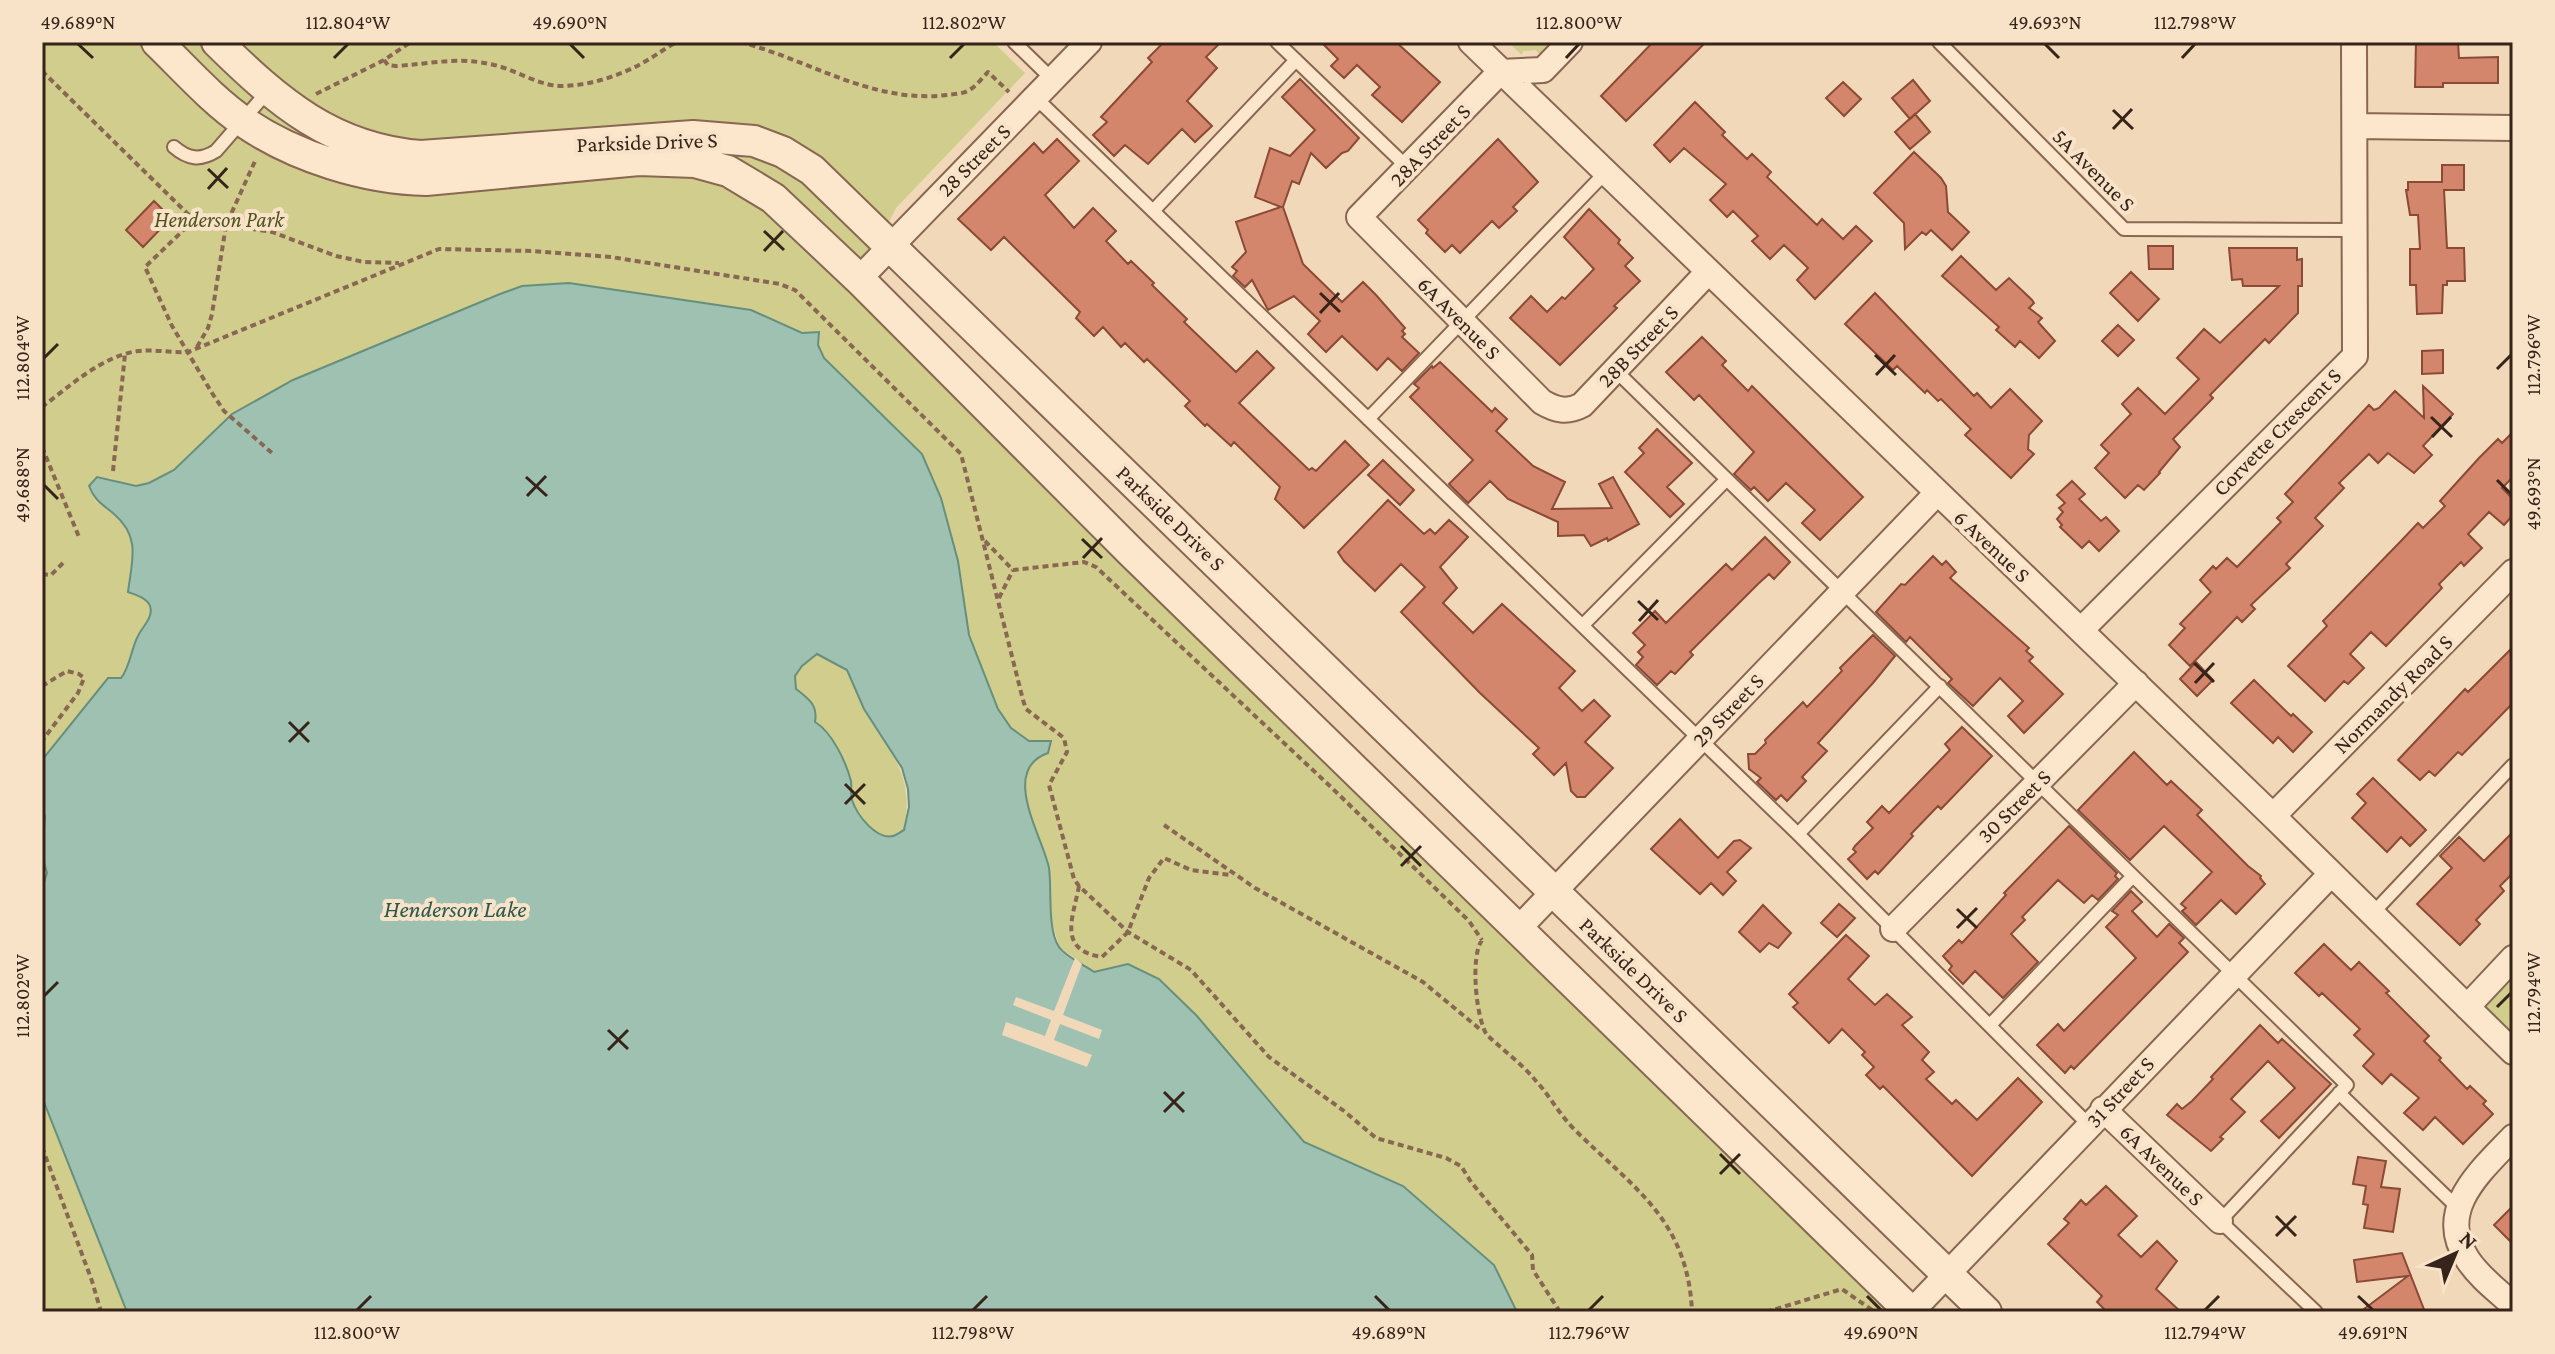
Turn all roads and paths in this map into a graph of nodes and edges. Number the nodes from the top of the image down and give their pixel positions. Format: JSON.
{"nodes":[{"id":1,"x":157,"y":42,"type":"edge"},
{"id":2,"x":217,"y":42,"type":"edge"},
{"id":3,"x":411,"y":42,"type":"edge"},
{"id":4,"x":678,"y":42,"type":"edge"},
{"id":5,"x":740,"y":42,"type":"edge"},
{"id":6,"x":1014,"y":42,"type":"edge"},
{"id":7,"x":1089,"y":42,"type":"edge"},
{"id":8,"x":1277,"y":42,"type":"edge"},
{"id":9,"x":1471,"y":42,"type":"edge"},
{"id":10,"x":1498,"y":42,"type":"edge"},
{"id":11,"x":1570,"y":42,"type":"edge"},
{"id":12,"x":1939,"y":42,"type":"edge"},
{"id":13,"x":2354,"y":42,"type":"edge"},
{"id":14,"x":384,"y":60,"type":"junction"},
{"id":15,"x":1296,"y":60,"type":"junction"},
{"id":16,"x":42,"y":71,"type":"edge"},
{"id":17,"x":1500,"y":72,"type":"junction"},
{"id":18,"x":1053,"y":80,"type":"junction"},
{"id":19,"x":268,"y":91,"type":"junction"},
{"id":20,"x":1024,"y":96,"type":"junction"},
{"id":21,"x":304,"y":100,"type":"dead end"},
{"id":22,"x":2355,"y":126,"type":"junction"},
{"id":23,"x":255,"y":128,"type":"junction"},
{"id":24,"x":2513,"y":128,"type":"edge"},
{"id":25,"x":174,"y":147,"type":"dead end"},
{"id":26,"x":1407,"y":167,"type":"junction"},
{"id":27,"x":1605,"y":173,"type":"junction"},
{"id":28,"x":1153,"y":211,"type":"junction"},
{"id":29,"x":1359,"y":217,"type":"joint"},
{"id":30,"x":194,"y":220,"type":"junction"},
{"id":31,"x":226,"y":225,"type":"junction"},
{"id":32,"x":2356,"y":230,"type":"junction"},
{"id":33,"x":890,"y":245,"type":"junction"},
{"id":34,"x":401,"y":263,"type":"junction"},
{"id":35,"x":1708,"y":272,"type":"junction"},
{"id":36,"x":859,"y":279,"type":"junction"},
{"id":37,"x":1461,"y":321,"type":"junction"},
{"id":38,"x":196,"y":349,"type":"junction"},
{"id":39,"x":188,"y":352,"type":"junction"},
{"id":40,"x":125,"y":354,"type":"junction"},
{"id":41,"x":1615,"y":370,"type":"junction"},
{"id":42,"x":42,"y":407,"type":"edge"},
{"id":43,"x":1564,"y":410,"type":"joint"},
{"id":44,"x":1368,"y":419,"type":"junction"},
{"id":45,"x":42,"y":447,"type":"edge"},
{"id":46,"x":272,"y":453,"type":"dead end"},
{"id":47,"x":113,"y":471,"type":"dead end"},
{"id":48,"x":1726,"y":480,"type":"junction"},
{"id":49,"x":1937,"y":493,"type":"junction"},
{"id":50,"x":79,"y":537,"type":"dead end"},
{"id":51,"x":983,"y":539,"type":"junction"},
{"id":52,"x":64,"y":562,"type":"dead end"},
{"id":53,"x":1013,"y":570,"type":"junction"},
{"id":54,"x":2513,"y":572,"type":"edge"},
{"id":55,"x":42,"y":574,"type":"edge"},
{"id":56,"x":1842,"y":592,"type":"junction"},
{"id":57,"x":998,"y":600,"type":"junction"},
{"id":58,"x":1583,"y":625,"type":"junction"},
{"id":59,"x":2081,"y":630,"type":"junction"},
{"id":60,"x":2136,"y":683,"type":"junction"},
{"id":61,"x":42,"y":686,"type":"edge"},
{"id":62,"x":1940,"y":686,"type":"junction"},
{"id":63,"x":1699,"y":740,"type":"junction"},
{"id":64,"x":42,"y":741,"type":"edge"},
{"id":65,"x":2513,"y":765,"type":"edge"},
{"id":66,"x":2039,"y":781,"type":"junction"},
{"id":67,"x":2273,"y":816,"type":"junction"},
{"id":68,"x":1164,"y":825,"type":"dead end"},
{"id":69,"x":1798,"y":834,"type":"junction"},
{"id":70,"x":2331,"y":874,"type":"junction"},
{"id":71,"x":1232,"y":875,"type":"junction"},
{"id":72,"x":2133,"y":876,"type":"junction"},
{"id":73,"x":1079,"y":886,"type":"junction"},
{"id":74,"x":1554,"y":891,"type":"junction"},
{"id":75,"x":2372,"y":914,"type":"junction"},
{"id":76,"x":1513,"y":922,"type":"junction"},
{"id":77,"x":1893,"y":929,"type":"junction"},
{"id":78,"x":1128,"y":932,"type":"junction"},
{"id":79,"x":1482,"y":940,"type":"junction"},
{"id":80,"x":2513,"y":958,"type":"edge"},
{"id":81,"x":2232,"y":974,"type":"junction"},
{"id":82,"x":2467,"y":1007,"type":"junction"},
{"id":83,"x":1990,"y":1025,"type":"junction"},
{"id":84,"x":1487,"y":1035,"type":"junction"},
{"id":85,"x":2512,"y":1050,"type":"edge"},
{"id":86,"x":2339,"y":1093,"type":"junction"},
{"id":87,"x":2096,"y":1117,"type":"junction"},
{"id":88,"x":2513,"y":1137,"type":"edge"},
{"id":89,"x":42,"y":1147,"type":"edge"},
{"id":90,"x":2458,"y":1208,"type":"junction"},
{"id":91,"x":2220,"y":1221,"type":"junction"},
{"id":92,"x":1947,"y":1274,"type":"junction"},
{"id":93,"x":2513,"y":1305,"type":"edge"},
{"id":94,"x":101,"y":1312,"type":"edge"},
{"id":95,"x":1560,"y":1312,"type":"edge"},
{"id":96,"x":1692,"y":1312,"type":"edge"},
{"id":97,"x":1911,"y":1312,"type":"edge"},
{"id":98,"x":1986,"y":1312,"type":"edge"},
{"id":99,"x":2316,"y":1312,"type":"edge"}],
"edges":[{"from":1,"to":23,"type":"street","name":"Parkside Drive S"},
{"from":2,"to":19,"type":"street","name":"Parkside Drive S"},
{"from":3,"to":14,"type":"path"},
{"from":4,"to":14,"type":"path"},
{"from":5,"to":20,"type":"path"},
{"from":6,"to":18,"type":"lane"},
{"from":7,"to":18,"type":"street","name":"28 Street S"},
{"from":8,"to":15,"type":"lane"},
{"from":9,"to":17,"type":"street","name":"6 Avenue S"},
{"from":10,"to":17,"type":"street"},
{"from":11,"to":17,"type":"street"},
{"from":12,"to":32,"type":"lane","name":"5A Avenue S"},
{"from":13,"to":22,"type":"street","name":"Corvette Crescent S"},
{"from":14,"to":21,"type":"path"},
{"from":15,"to":26,"type":"lane"},
{"from":15,"to":28,"type":"lane"},
{"from":16,"to":30,"type":"path"},
{"from":17,"to":26,"type":"street","name":"28A Street S"},
{"from":17,"to":27,"type":"street","name":"6 Avenue S"},
{"from":18,"to":20,"type":"street","name":"28 Street S"},
{"from":19,"to":23,"type":"lane"},
{"from":19,"to":33,"type":"street","name":"Parkside Drive S"},
{"from":20,"to":28,"type":"lane"},
{"from":20,"to":33,"type":"street","name":"28 Street S"},
{"from":22,"to":24,"type":"street"},
{"from":22,"to":32,"type":"street","name":"Corvette Crescent S"},
{"from":23,"to":25,"type":"lane"},
{"from":23,"to":31,"type":"path"},
{"from":23,"to":36,"type":"street","name":"Parkside Drive S"},
{"from":26,"to":29,"type":"street","name":"28A Street S"},
{"from":27,"to":35,"type":"street","name":"6 Avenue S"},
{"from":27,"to":37,"type":"lane"},
{"from":28,"to":44,"type":"lane"},
{"from":29,"to":37,"type":"street","name":"6A Avenue S"},
{"from":30,"to":31,"type":"path"},
{"from":30,"to":39,"type":"path"},
{"from":31,"to":34,"type":"path"},
{"from":31,"to":38,"type":"path"},
{"from":32,"to":59,"type":"street","name":"Corvette Crescent S"},
{"from":33,"to":36,"type":"street","name":"28 Street S"},
{"from":33,"to":74,"type":"street","name":"Parkside Drive S"},
{"from":34,"to":38,"type":"path"},
{"from":34,"to":51,"type":"path"},
{"from":35,"to":41,"type":"street","name":"28B Street S"},
{"from":35,"to":49,"type":"street","name":"6 Avenue S"},
{"from":36,"to":76,"type":"street","name":"Parkside Drive S"},
{"from":37,"to":43,"type":"street","name":"6A Avenue S"},
{"from":37,"to":44,"type":"lane"},
{"from":38,"to":39,"type":"path"},
{"from":39,"to":40,"type":"path"},
{"from":39,"to":46,"type":"path"},
{"from":40,"to":42,"type":"path"},
{"from":40,"to":47,"type":"path"},
{"from":41,"to":43,"type":"street","name":"28B Street S"},
{"from":41,"to":48,"type":"lane"},
{"from":44,"to":58,"type":"lane"},
{"from":45,"to":50,"type":"path"},
{"from":48,"to":56,"type":"lane"},
{"from":48,"to":58,"type":"lane"},
{"from":49,"to":56,"type":"street","name":"29 Street S"},
{"from":49,"to":59,"type":"street","name":"6 Avenue S"},
{"from":51,"to":53,"type":"path"},
{"from":51,"to":57,"type":"path"},
{"from":52,"to":55,"type":"path"},
{"from":53,"to":57,"type":"path"},
{"from":53,"to":79,"type":"path"},
{"from":54,"to":67,"type":"street","name":"Normandy Road S"},
{"from":56,"to":62,"type":"lane"},
{"from":56,"to":63,"type":"street","name":"29 Street S"},
{"from":57,"to":73,"type":"path"},
{"from":58,"to":63,"type":"lane"},
{"from":59,"to":60,"type":"street","name":"6 Avenue S"},
{"from":60,"to":66,"type":"street","name":"30 Street S"},
{"from":60,"to":67,"type":"street","name":"6 Avenue S"},
{"from":61,"to":64,"type":"path"},
{"from":62,"to":66,"type":"lane"},
{"from":62,"to":69,"type":"lane"},
{"from":63,"to":69,"type":"lane"},
{"from":63,"to":74,"type":"street","name":"29 Street S"},
{"from":65,"to":75,"type":"lane"},
{"from":66,"to":72,"type":"lane"},
{"from":66,"to":77,"type":"street","name":"30 Street S"},
{"from":67,"to":70,"type":"street","name":"6 Avenue S"},
{"from":68,"to":71,"type":"path"},
{"from":69,"to":77,"type":"lane"},
{"from":70,"to":75,"type":"street","name":"6 Avenue S"},
{"from":70,"to":81,"type":"street","name":"31 Street S"},
{"from":71,"to":78,"type":"path"},
{"from":71,"to":84,"type":"path"},
{"from":72,"to":81,"type":"lane"},
{"from":72,"to":83,"type":"lane"},
{"from":73,"to":78,"type":"path"},
{"from":73,"to":78,"type":"path"},
{"from":74,"to":76,"type":"street","name":"29 Street S"},
{"from":74,"to":92,"type":"street","name":"Parkside Drive S"},
{"from":75,"to":82,"type":"street","name":"6 Avenue S"},
{"from":76,"to":79,"type":"path"},
{"from":76,"to":97,"type":"street","name":"Parkside Drive S"},
{"from":77,"to":83,"type":"lane"},
{"from":78,"to":95,"type":"path"},
{"from":79,"to":84,"type":"path"},
{"from":80,"to":82,"type":"street"},
{"from":81,"to":86,"type":"lane"},
{"from":81,"to":87,"type":"street","name":"31 Street S"},
{"from":82,"to":85,"type":"street","name":"6 Avenue S"},
{"from":83,"to":87,"type":"lane"},
{"from":84,"to":96,"type":"path"},
{"from":86,"to":90,"type":"lane"},
{"from":86,"to":91,"type":"lane"},
{"from":87,"to":91,"type":"street","name":"6A Avenue S"},
{"from":87,"to":92,"type":"street","name":"31 Street S"},
{"from":88,"to":90,"type":"street"},
{"from":89,"to":94,"type":"path"},
{"from":90,"to":93,"type":"street"},
{"from":91,"to":99,"type":"lane"},
{"from":92,"to":97,"type":"street","name":"31 Street S"},
{"from":92,"to":98,"type":"street","name":"Parkside Drive S"}]}
